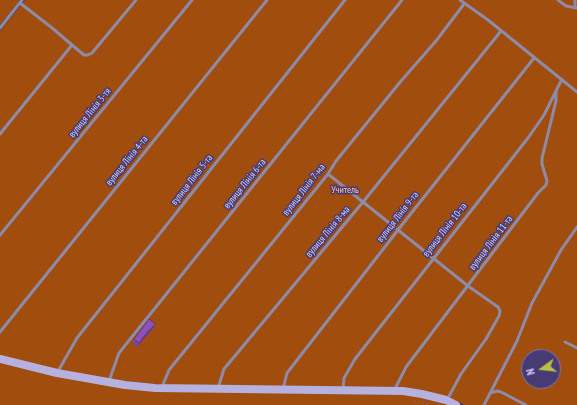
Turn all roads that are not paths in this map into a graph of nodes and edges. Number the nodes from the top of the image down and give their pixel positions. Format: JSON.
{"nodes":[{"id":1,"x":136,"y":0,"type":"edge"},
{"id":2,"x":192,"y":0,"type":"edge"},
{"id":3,"x":267,"y":0,"type":"edge"},
{"id":4,"x":344,"y":0,"type":"edge"},
{"id":5,"x":402,"y":0,"type":"edge"},
{"id":6,"x":460,"y":0,"type":"edge"},
{"id":7,"x":558,"y":0,"type":"edge"},
{"id":8,"x":575,"y":0,"type":"edge"},
{"id":9,"x":21,"y":1,"type":"edge"},
{"id":10,"x":464,"y":4,"type":"junction"},
{"id":11,"x":576,"y":8,"type":"edge"},
{"id":12,"x":0,"y":28,"type":"edge"},
{"id":13,"x":501,"y":31,"type":"junction"},
{"id":14,"x":72,"y":46,"type":"junction"},
{"id":15,"x":534,"y":58,"type":"junction"},
{"id":16,"x":562,"y":79,"type":"junction"},
{"id":17,"x":556,"y":91,"type":"junction"},
{"id":18,"x":577,"y":92,"type":"edge"},
{"id":19,"x":0,"y":134,"type":"edge"},
{"id":20,"x":328,"y":174,"type":"junction"},
{"id":21,"x":363,"y":202,"type":"junction"},
{"id":22,"x":577,"y":227,"type":"edge"},
{"id":23,"x":398,"y":230,"type":"junction"},
{"id":24,"x":0,"y":235,"type":"edge"},
{"id":25,"x":433,"y":258,"type":"junction"},
{"id":26,"x":468,"y":286,"type":"junction"},
{"id":27,"x":0,"y":332,"type":"edge"},
{"id":28,"x":565,"y":342,"type":"dead end"},
{"id":29,"x":577,"y":348,"type":"edge"},
{"id":30,"x":0,"y":359,"type":"edge"},
{"id":31,"x":57,"y":373,"type":"junction"},
{"id":32,"x":109,"y":382,"type":"junction"},
{"id":33,"x":162,"y":388,"type":"junction"},
{"id":34,"x":218,"y":389,"type":"junction"},
{"id":35,"x":282,"y":390,"type":"junction"},
{"id":36,"x":343,"y":390,"type":"junction"},
{"id":37,"x":395,"y":391,"type":"junction"},
{"id":38,"x":490,"y":393,"type":"junction"},
{"id":39,"x":446,"y":400,"type":"junction"},
{"id":40,"x":456,"y":405,"type":"edge"},
{"id":41,"x":484,"y":405,"type":"edge"},
{"id":42,"x":526,"y":405,"type":"edge"}],
"edges":[{"from":1,"to":14,"type":"lane"},
{"from":2,"to":24,"type":"lane","name":"вулиця Лінія 3-тя"},
{"from":3,"to":27,"type":"lane","name":"вулиця Лінія 4-та"},
{"from":4,"to":31,"type":"lane","name":"вулиця Лінія 5-та"},
{"from":5,"to":32,"type":"lane","name":"вулиця Лінія 6-та"},
{"from":6,"to":10,"type":"lane"},
{"from":7,"to":11,"type":"lane"},
{"from":8,"to":11,"type":"lane"},
{"from":9,"to":12,"type":"lane"},
{"from":9,"to":14,"type":"lane"},
{"from":10,"to":13,"type":"lane"},
{"from":10,"to":20,"type":"lane","name":"вулиця Лінія 7-ма"},
{"from":13,"to":15,"type":"lane"},
{"from":13,"to":21,"type":"lane","name":"вулиця Лінія 8-ма"},
{"from":14,"to":19,"type":"lane"},
{"from":15,"to":16,"type":"lane"},
{"from":15,"to":23,"type":"lane","name":"вулиця Лінія 9-та"},
{"from":16,"to":17,"type":"lane","name":"вулиця Лінія 10-та"},
{"from":16,"to":18,"type":"lane"},
{"from":17,"to":25,"type":"lane","name":"вулиця Лінія 10-та"},
{"from":17,"to":26,"type":"lane","name":"вулиця Лінія 11-та"},
{"from":20,"to":21,"type":"lane"},
{"from":20,"to":33,"type":"lane","name":"вулиця Лінія 7-ма"},
{"from":21,"to":23,"type":"lane"},
{"from":21,"to":34,"type":"lane","name":"вулиця Лінія 8-ма"},
{"from":22,"to":38,"type":"lane"},
{"from":23,"to":25,"type":"lane"},
{"from":23,"to":35,"type":"lane","name":"вулиця Лінія 9-та"},
{"from":25,"to":26,"type":"lane"},
{"from":25,"to":36,"type":"lane","name":"вулиця Лінія 10-та"},
{"from":26,"to":37,"type":"lane","name":"вулиця Лінія 11-та"},
{"from":26,"to":39,"type":"lane"},
{"from":28,"to":29,"type":"lane"},
{"from":30,"to":31,"type":"main road"},
{"from":31,"to":32,"type":"main road"},
{"from":32,"to":33,"type":"main road"},
{"from":33,"to":34,"type":"main road"},
{"from":34,"to":35,"type":"main road"},
{"from":35,"to":36,"type":"main road"},
{"from":36,"to":37,"type":"main road"},
{"from":37,"to":39,"type":"main road"},
{"from":38,"to":41,"type":"lane"},
{"from":38,"to":42,"type":"lane"},
{"from":39,"to":40,"type":"main road"}]}
